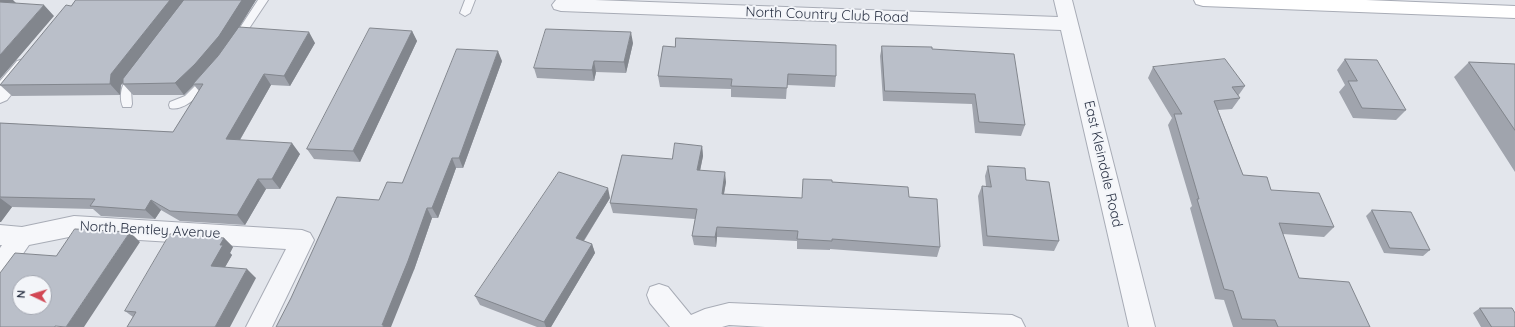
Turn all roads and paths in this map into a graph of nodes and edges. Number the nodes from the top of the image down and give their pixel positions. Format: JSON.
{"nodes":[{"id":1,"x":263,"y":0,"type":"edge"},
{"id":2,"x":470,"y":0,"type":"edge"},
{"id":3,"x":1063,"y":0,"type":"edge"},
{"id":4,"x":1203,"y":0,"type":"edge"},
{"id":5,"x":1238,"y":1,"type":"edge"},
{"id":6,"x":561,"y":5,"type":"dead end"},
{"id":7,"x":1515,"y":12,"type":"edge"},
{"id":8,"x":465,"y":13,"type":"dead end"},
{"id":9,"x":1069,"y":24,"type":"junction"},
{"id":10,"x":231,"y":50,"type":"edge"},
{"id":11,"x":35,"y":52,"type":"edge"},
{"id":12,"x":141,"y":69,"type":"edge"},
{"id":13,"x":213,"y":74,"type":"edge"},
{"id":14,"x":0,"y":95,"type":"edge"},
{"id":15,"x":127,"y":104,"type":"dead end"},
{"id":16,"x":174,"y":105,"type":"dead end"},
{"id":17,"x":11,"y":236,"type":"edge"},
{"id":18,"x":0,"y":267,"type":"edge"},
{"id":19,"x":659,"y":295,"type":"dead end"},
{"id":20,"x":259,"y":327,"type":"edge"},
{"id":21,"x":686,"y":327,"type":"edge"},
{"id":22,"x":693,"y":327,"type":"edge"},
{"id":23,"x":1012,"y":327,"type":"edge"},
{"id":24,"x":1142,"y":327,"type":"edge"}],
"edges":[{"from":1,"to":10,"type":"lane"},
{"from":2,"to":8,"type":"lane"},
{"from":3,"to":9,"type":"street","name":"East Kleindale Road"},
{"from":4,"to":5,"type":"main road"},
{"from":5,"to":7,"type":"main road"},
{"from":6,"to":9,"type":"street","name":"North Country Club Road"},
{"from":9,"to":24,"type":"street","name":"East Kleindale Road"},
{"from":11,"to":14,"type":"street"},
{"from":12,"to":15,"type":"lane"},
{"from":13,"to":16,"type":"lane"},
{"from":17,"to":18,"type":"street"},
{"from":17,"to":20,"type":"street","name":"North Bentley Avenue"},
{"from":19,"to":21,"type":"street"},
{"from":22,"to":23,"type":"street"}]}
